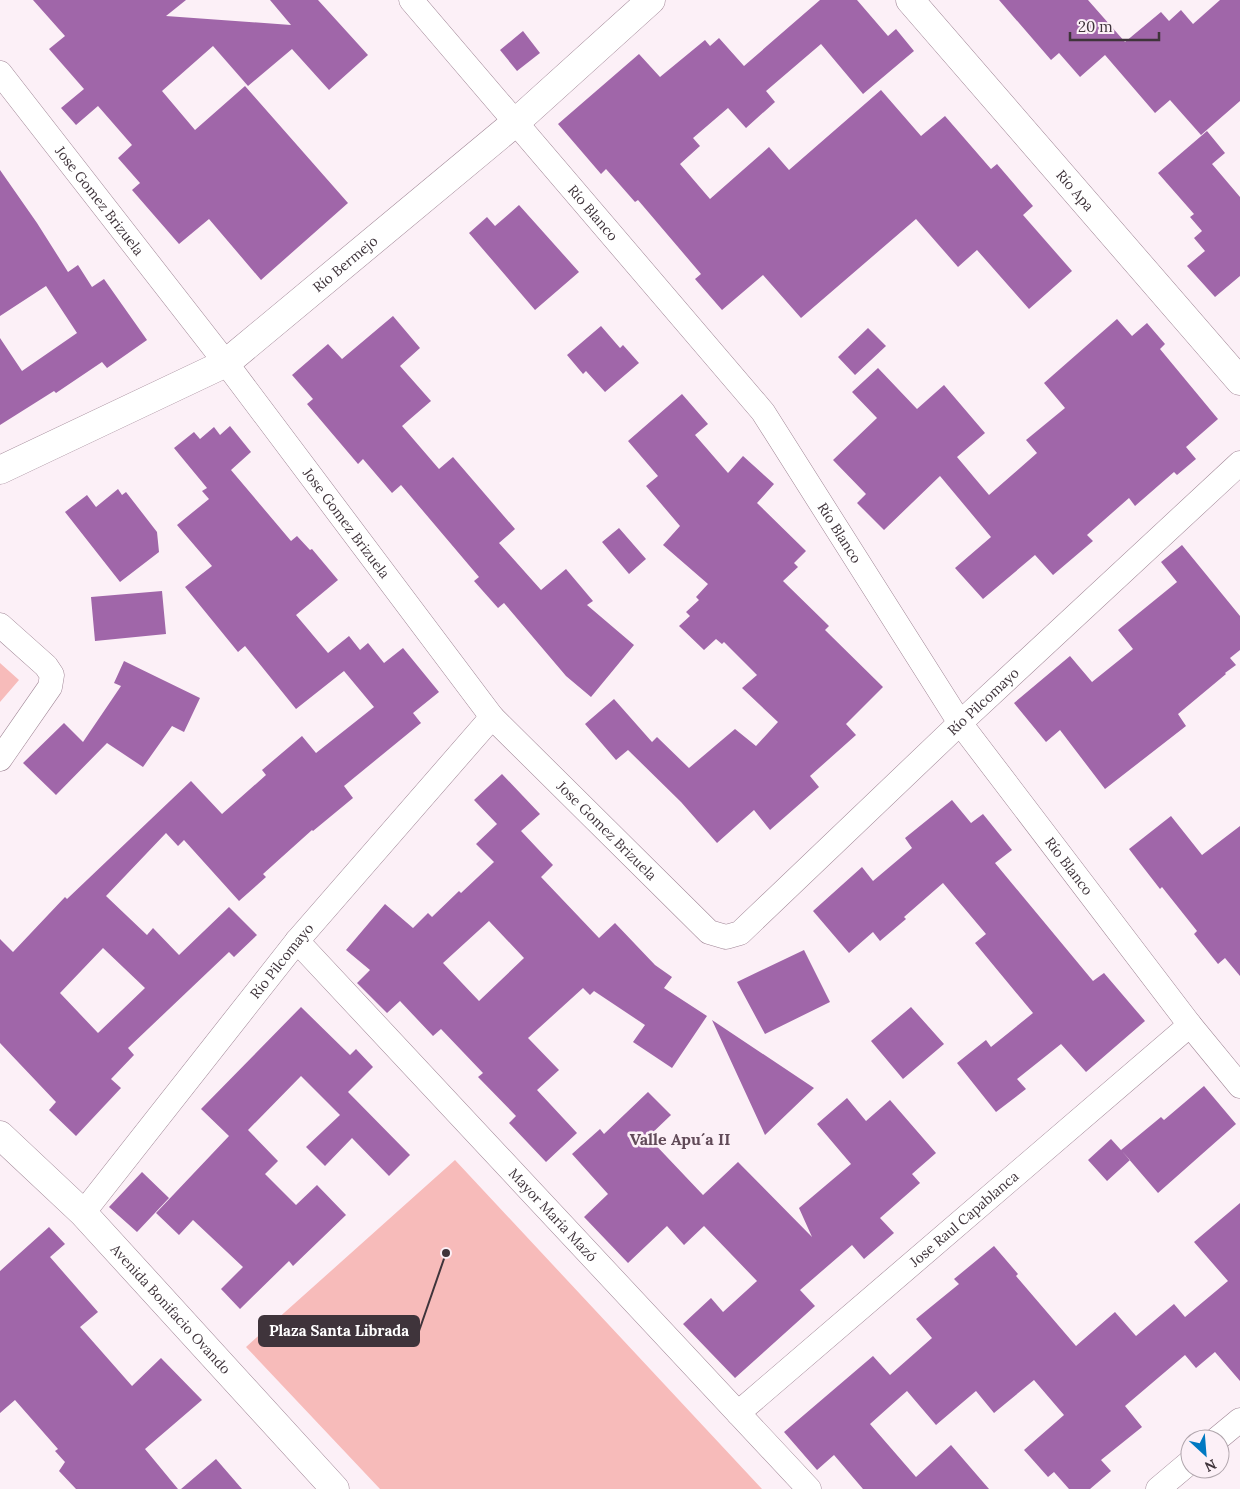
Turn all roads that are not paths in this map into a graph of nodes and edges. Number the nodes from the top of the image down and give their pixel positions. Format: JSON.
{"nodes":[{"id":1,"x":411,"y":0,"type":"edge"},
{"id":2,"x":651,"y":0,"type":"edge"},
{"id":3,"x":910,"y":0,"type":"edge"},
{"id":4,"x":0,"y":73,"type":"edge"},
{"id":5,"x":516,"y":122,"type":"junction"},
{"id":6,"x":226,"y":363,"type":"junction"},
{"id":7,"x":1240,"y":381,"type":"edge"},
{"id":8,"x":1240,"y":463,"type":"edge"},
{"id":9,"x":0,"y":470,"type":"edge"},
{"id":10,"x":0,"y":625,"type":"edge"},
{"id":11,"x":492,"y":717,"type":"junction"},
{"id":12,"x":960,"y":723,"type":"junction"},
{"id":13,"x":0,"y":759,"type":"edge"},
{"id":14,"x":726,"y":937,"type":"joint"},
{"id":15,"x":297,"y":941,"type":"junction"},
{"id":16,"x":1190,"y":1025,"type":"junction"},
{"id":17,"x":1240,"y":1086,"type":"edge"},
{"id":18,"x":0,"y":1135,"type":"edge"},
{"id":19,"x":83,"y":1213,"type":"junction"},
{"id":20,"x":738,"y":1413,"type":"junction"},
{"id":21,"x":1240,"y":1420,"type":"edge"},
{"id":22,"x":1230,"y":1429,"type":"edge"},
{"id":23,"x":1180,"y":1470,"type":"edge"},
{"id":24,"x":334,"y":1489,"type":"edge"},
{"id":25,"x":809,"y":1489,"type":"edge"},
{"id":26,"x":1158,"y":1489,"type":"edge"}],
"edges":[{"from":1,"to":5,"type":"street","name":"Río Blanco"},
{"from":2,"to":5,"type":"street","name":"Río Bermejo"},
{"from":3,"to":7,"type":"street","name":"Río Apa"},
{"from":4,"to":6,"type":"street","name":"Jose Gomez Brizuela"},
{"from":5,"to":6,"type":"street","name":"Río Bermejo"},
{"from":5,"to":12,"type":"street","name":"Río Blanco"},
{"from":6,"to":9,"type":"street","name":"Río Bermejo"},
{"from":6,"to":11,"type":"street","name":"Jose Gomez Brizuela"},
{"from":8,"to":12,"type":"street","name":"Río Pilcomayo"},
{"from":10,"to":13,"type":"street"},
{"from":11,"to":14,"type":"street","name":"Jose Gomez Brizuela"},
{"from":11,"to":15,"type":"street","name":"Río Pilcomayo"},
{"from":12,"to":14,"type":"street","name":"Río Pilcomayo"},
{"from":12,"to":16,"type":"street","name":"Río Blanco"},
{"from":15,"to":19,"type":"street","name":"Río Pilcomayo"},
{"from":15,"to":20,"type":"street","name":"Mayor María Mazó"},
{"from":16,"to":17,"type":"street","name":"Río Blanco"},
{"from":16,"to":20,"type":"street","name":"Jose Raul Capablanca"},
{"from":18,"to":19,"type":"street","name":"Avenida Bonifacio Ovando"},
{"from":19,"to":24,"type":"street","name":"Avenida Bonifacio Ovando"},
{"from":20,"to":25,"type":"street","name":"Mayor María Mazó"},
{"from":21,"to":22,"type":"street"},
{"from":23,"to":26,"type":"street"}]}
